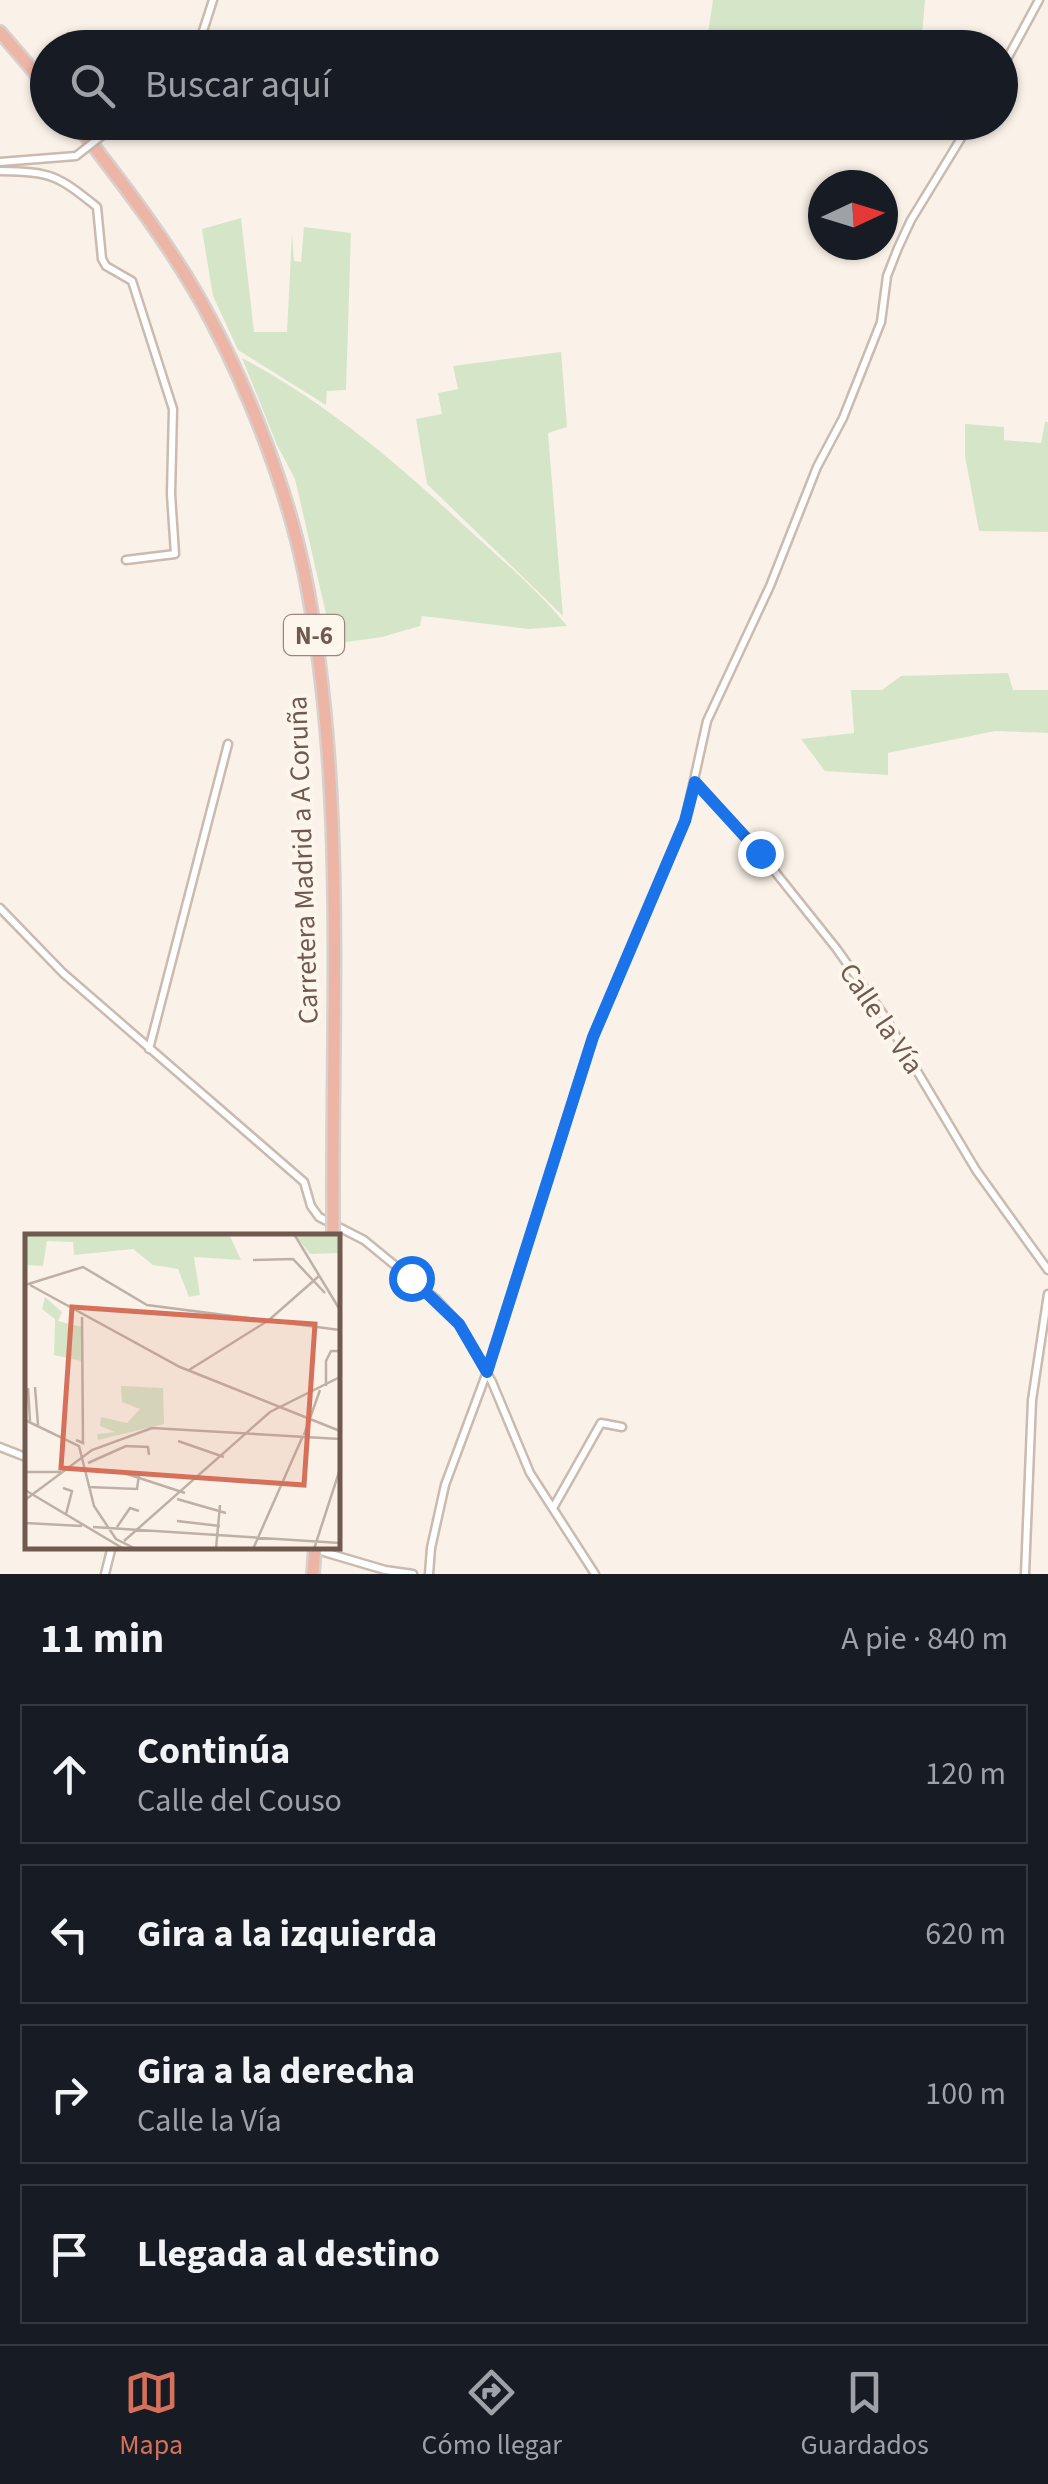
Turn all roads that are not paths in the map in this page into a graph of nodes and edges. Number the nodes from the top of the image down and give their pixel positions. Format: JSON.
{"nodes":[{"id":1,"x":214,"y":0,"type":"edge"},
{"id":2,"x":1039,"y":0,"type":"edge"},
{"id":3,"x":203,"y":30,"type":"edge"},
{"id":4,"x":0,"y":33,"type":"edge"},
{"id":5,"x":1018,"y":39,"type":"edge"},
{"id":6,"x":30,"y":67,"type":"edge"},
{"id":7,"x":89,"y":140,"type":"edge"},
{"id":8,"x":96,"y":140,"type":"edge"},
{"id":9,"x":959,"y":140,"type":"edge"},
{"id":10,"x":0,"y":162,"type":"edge"},
{"id":11,"x":0,"y":170,"type":"edge"},
{"id":12,"x":126,"y":560,"type":"dead end"},
{"id":13,"x":228,"y":744,"type":"dead end"},
{"id":14,"x":695,"y":782,"type":"junction"},
{"id":15,"x":0,"y":908,"type":"edge"},
{"id":16,"x":149,"y":1049,"type":"junction"},
{"id":17,"x":332,"y":1234,"type":"edge"},
{"id":18,"x":1048,"y":1270,"type":"edge"},
{"id":19,"x":1048,"y":1294,"type":"edge"},
{"id":20,"x":487,"y":1372,"type":"junction"},
{"id":21,"x":622,"y":1427,"type":"dead end"},
{"id":22,"x":0,"y":1447,"type":"edge"},
{"id":23,"x":25,"y":1457,"type":"edge"},
{"id":24,"x":553,"y":1508,"type":"junction"},
{"id":25,"x":111,"y":1549,"type":"edge"},
{"id":26,"x":320,"y":1549,"type":"edge"},
{"id":27,"x":105,"y":1574,"type":"edge"},
{"id":28,"x":313,"y":1574,"type":"edge"},
{"id":29,"x":413,"y":1574,"type":"edge"},
{"id":30,"x":430,"y":1574,"type":"edge"},
{"id":31,"x":596,"y":1574,"type":"edge"},
{"id":32,"x":1024,"y":1574,"type":"edge"}],
"edges":[{"from":1,"to":3,"type":"street"},
{"from":2,"to":5,"type":"street"},
{"from":4,"to":6,"type":"highway"},
{"from":7,"to":17,"type":"highway","name":"Carretera Madrid a A Coruña","number":"N-6","bridge":true},
{"from":8,"to":10,"type":"street","bridge":true},
{"from":9,"to":14,"type":"street"},
{"from":11,"to":12,"type":"street"},
{"from":13,"to":16,"type":"street"},
{"from":14,"to":18,"type":"street","name":"Calle la Vía"},
{"from":14,"to":20,"type":"street"},
{"from":15,"to":16,"type":"street"},
{"from":16,"to":20,"type":"street"},
{"from":19,"to":32,"type":"street"},
{"from":20,"to":24,"type":"street"},
{"from":20,"to":30,"type":"street"},
{"from":21,"to":24,"type":"street"},
{"from":22,"to":23,"type":"street"},
{"from":24,"to":31,"type":"street"},
{"from":25,"to":27,"type":"street"},
{"from":26,"to":28,"type":"highway"},
{"from":26,"to":29,"type":"street"}]}
